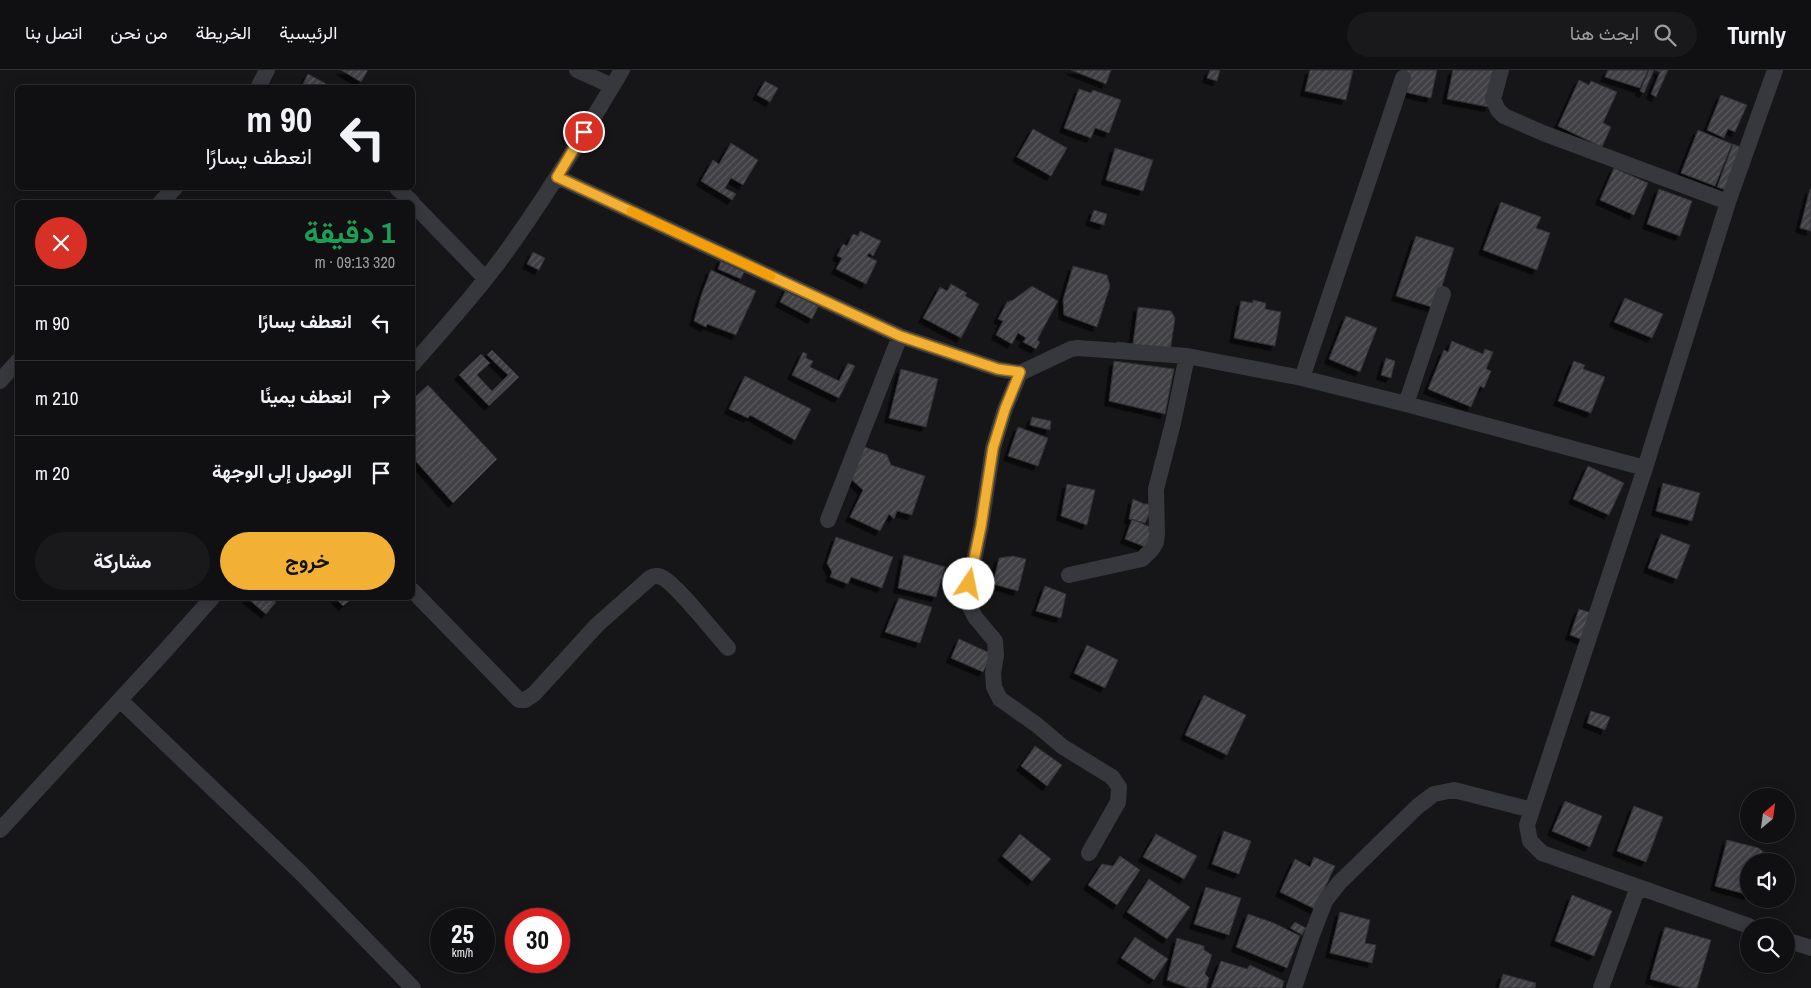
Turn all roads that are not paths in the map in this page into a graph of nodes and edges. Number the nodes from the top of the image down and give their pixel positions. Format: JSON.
{"nodes":[{"id":1,"x":268,"y":70,"type":"edge"},
{"id":2,"x":577,"y":70,"type":"edge"},
{"id":3,"x":622,"y":70,"type":"edge"},
{"id":4,"x":1501,"y":70,"type":"edge"},
{"id":5,"x":1775,"y":70,"type":"edge"},
{"id":6,"x":1402,"y":78,"type":"dead end"},
{"id":7,"x":260,"y":85,"type":"edge"},
{"id":8,"x":612,"y":86,"type":"junction"},
{"id":9,"x":557,"y":177,"type":"junction"},
{"id":10,"x":173,"y":190,"type":"edge"},
{"id":11,"x":399,"y":190,"type":"edge"},
{"id":12,"x":163,"y":200,"type":"edge"},
{"id":13,"x":409,"y":200,"type":"edge"},
{"id":14,"x":1728,"y":202,"type":"junction"},
{"id":15,"x":415,"y":206,"type":"edge"},
{"id":16,"x":485,"y":278,"type":"junction"},
{"id":17,"x":1443,"y":294,"type":"dead end"},
{"id":18,"x":900,"y":336,"type":"junction"},
{"id":19,"x":1187,"y":356,"type":"junction"},
{"id":20,"x":415,"y":362,"type":"edge"},
{"id":21,"x":15,"y":364,"type":"edge"},
{"id":22,"x":1020,"y":372,"type":"junction"},
{"id":23,"x":1302,"y":378,"type":"junction"},
{"id":24,"x":0,"y":381,"type":"edge"},
{"id":25,"x":1406,"y":404,"type":"junction"},
{"id":26,"x":1645,"y":468,"type":"junction"},
{"id":27,"x":828,"y":520,"type":"dead end"},
{"id":28,"x":1069,"y":575,"type":"dead end"},
{"id":29,"x":415,"y":593,"type":"edge"},
{"id":30,"x":210,"y":600,"type":"edge"},
{"id":31,"x":728,"y":648,"type":"dead end"},
{"id":32,"x":120,"y":700,"type":"junction"},
{"id":33,"x":1532,"y":810,"type":"junction"},
{"id":34,"x":0,"y":830,"type":"edge"},
{"id":35,"x":1089,"y":853,"type":"dead end"},
{"id":36,"x":1638,"y":887,"type":"junction"},
{"id":37,"x":1740,"y":923,"type":"edge"},
{"id":38,"x":1795,"y":943,"type":"edge"},
{"id":39,"x":1811,"y":948,"type":"edge"},
{"id":40,"x":413,"y":988,"type":"edge"},
{"id":41,"x":1294,"y":988,"type":"edge"},
{"id":42,"x":1601,"y":988,"type":"edge"}],
"edges":[{"from":1,"to":7,"type":"street"},
{"from":2,"to":8,"type":"street"},
{"from":3,"to":8,"type":"street"},
{"from":4,"to":14,"type":"street"},
{"from":5,"to":14,"type":"street"},
{"from":6,"to":23,"type":"street"},
{"from":8,"to":9,"type":"street"},
{"from":9,"to":16,"type":"street"},
{"from":9,"to":18,"type":"street"},
{"from":10,"to":12,"type":"street"},
{"from":11,"to":13,"type":"street"},
{"from":14,"to":26,"type":"street"},
{"from":15,"to":16,"type":"street"},
{"from":16,"to":20,"type":"street"},
{"from":17,"to":25,"type":"street"},
{"from":18,"to":22,"type":"street"},
{"from":18,"to":27,"type":"street"},
{"from":19,"to":22,"type":"street"},
{"from":19,"to":23,"type":"street"},
{"from":19,"to":28,"type":"street"},
{"from":21,"to":24,"type":"street"},
{"from":22,"to":35,"type":"street"},
{"from":23,"to":25,"type":"street"},
{"from":25,"to":26,"type":"street"},
{"from":26,"to":33,"type":"street"},
{"from":29,"to":31,"type":"street"},
{"from":30,"to":32,"type":"street"},
{"from":32,"to":34,"type":"street"},
{"from":32,"to":40,"type":"street"},
{"from":33,"to":36,"type":"street"},
{"from":33,"to":41,"type":"street"},
{"from":36,"to":37,"type":"street"},
{"from":36,"to":42,"type":"street"},
{"from":38,"to":39,"type":"street"}]}
